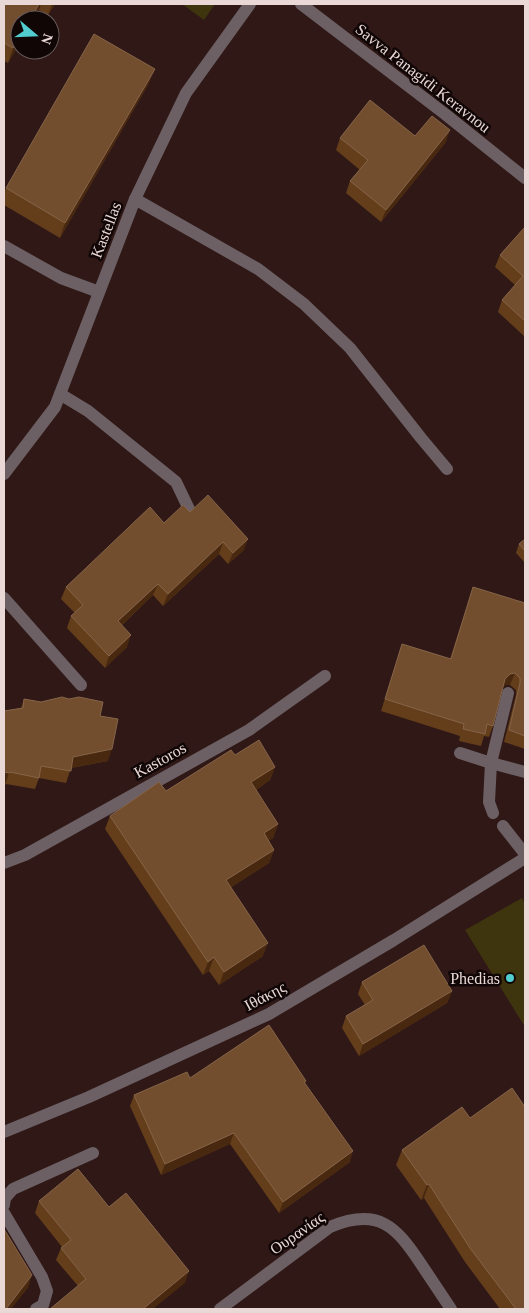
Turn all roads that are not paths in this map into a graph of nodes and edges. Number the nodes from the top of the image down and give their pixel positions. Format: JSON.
{"nodes":[{"id":1,"x":250,"y":4,"type":"edge"},
{"id":2,"x":301,"y":4,"type":"edge"},
{"id":3,"x":525,"y":178,"type":"edge"},
{"id":4,"x":135,"y":199,"type":"junction"},
{"id":5,"x":4,"y":246,"type":"edge"},
{"id":6,"x":99,"y":292,"type":"junction"},
{"id":7,"x":60,"y":394,"type":"junction"},
{"id":8,"x":447,"y":469,"type":"dead end"},
{"id":9,"x":4,"y":474,"type":"edge"},
{"id":10,"x":189,"y":509,"type":"edge"},
{"id":11,"x":4,"y":598,"type":"edge"},
{"id":12,"x":325,"y":676,"type":"dead end"},
{"id":13,"x":81,"y":685,"type":"dead end"},
{"id":14,"x":508,"y":693,"type":"edge"},
{"id":15,"x":460,"y":752,"type":"dead end"},
{"id":16,"x":491,"y":763,"type":"junction"},
{"id":17,"x":525,"y":772,"type":"edge"},
{"id":18,"x":493,"y":813,"type":"dead end"},
{"id":19,"x":503,"y":826,"type":"dead end"},
{"id":20,"x":525,"y":854,"type":"edge"},
{"id":21,"x":525,"y":858,"type":"edge"},
{"id":22,"x":4,"y":863,"type":"edge"},
{"id":23,"x":4,"y":1132,"type":"edge"},
{"id":24,"x":93,"y":1153,"type":"dead end"},
{"id":25,"x":4,"y":1205,"type":"edge"},
{"id":26,"x":4,"y":1213,"type":"edge"},
{"id":27,"x":36,"y":1309,"type":"edge"},
{"id":28,"x":220,"y":1309,"type":"edge"},
{"id":29,"x":451,"y":1309,"type":"edge"}],
"edges":[{"from":1,"to":4,"type":"street","name":"Kastellas"},
{"from":2,"to":3,"type":"street","name":"Savva Panagidi Keravnou"},
{"from":4,"to":6,"type":"street","name":"Kastellas"},
{"from":4,"to":8,"type":"street"},
{"from":5,"to":6,"type":"street"},
{"from":6,"to":7,"type":"street","name":"Kastellas"},
{"from":7,"to":9,"type":"street","name":"Kastellas"},
{"from":7,"to":10,"type":"street"},
{"from":11,"to":13,"type":"street"},
{"from":12,"to":22,"type":"street","name":"Kastoros"},
{"from":14,"to":16,"type":"street"},
{"from":15,"to":16,"type":"street"},
{"from":16,"to":17,"type":"street"},
{"from":16,"to":18,"type":"street"},
{"from":19,"to":20,"type":"street"},
{"from":21,"to":23,"type":"street","name":"Ιθάκης"},
{"from":24,"to":25,"type":"street"},
{"from":26,"to":27,"type":"street"},
{"from":28,"to":29,"type":"street","name":"Ουρανίας"}]}
